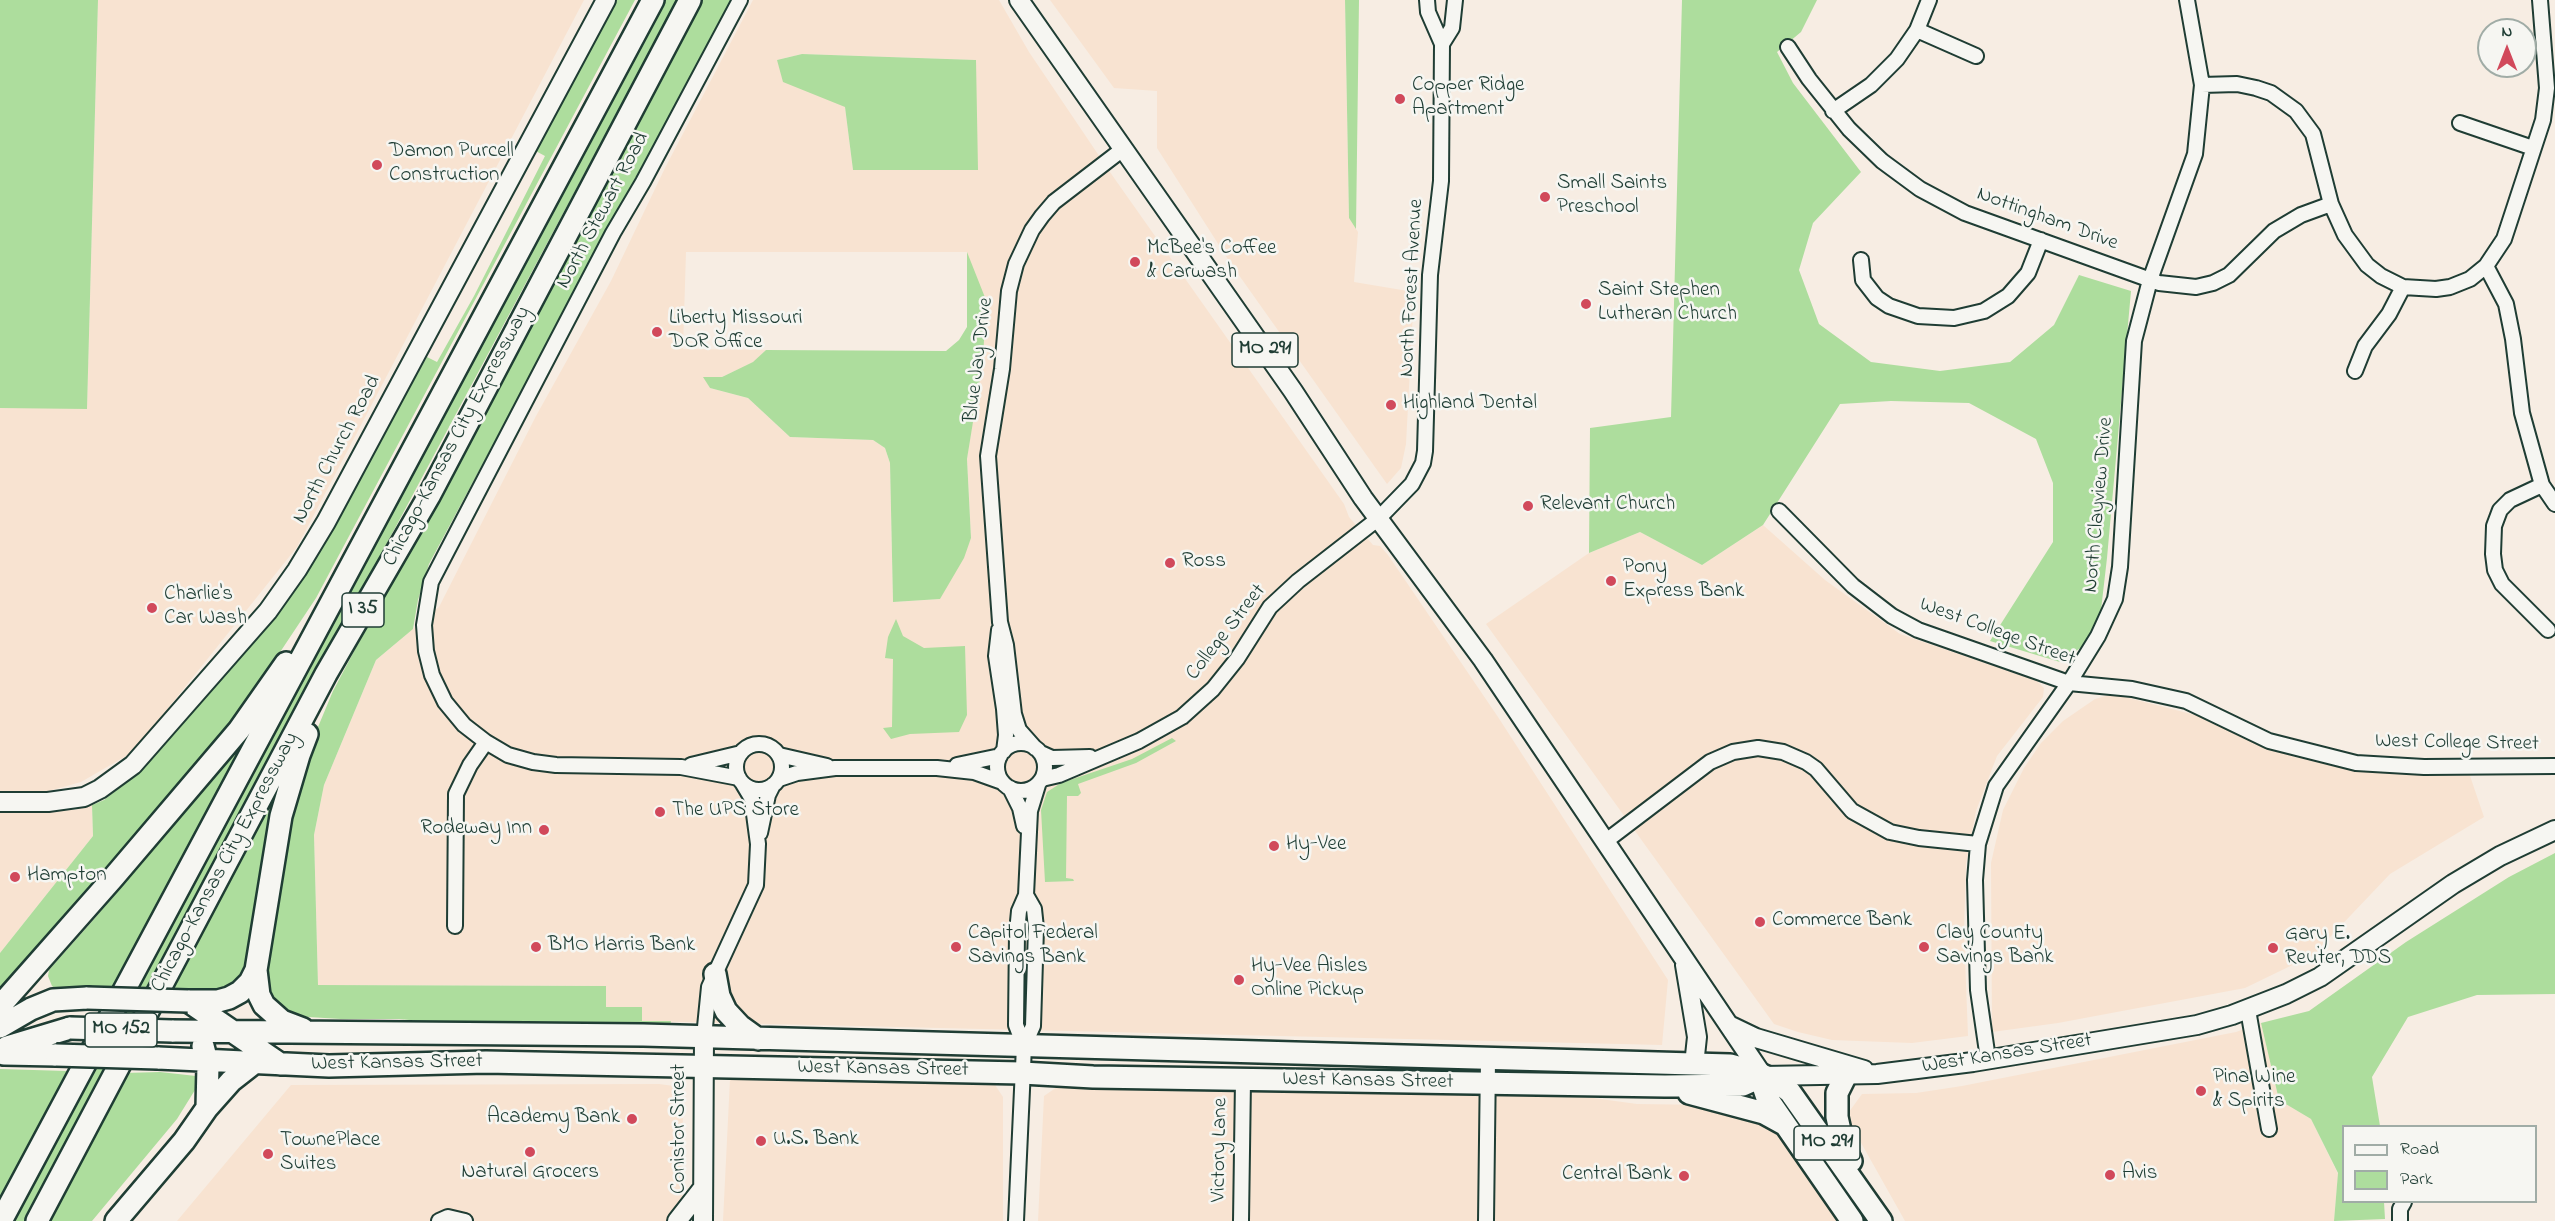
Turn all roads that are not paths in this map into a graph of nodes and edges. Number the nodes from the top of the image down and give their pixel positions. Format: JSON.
{"nodes":[{"id":1,"x":606,"y":0,"type":"edge"},
{"id":2,"x":653,"y":0,"type":"edge"},
{"id":3,"x":690,"y":0,"type":"edge"},
{"id":4,"x":740,"y":0,"type":"edge"},
{"id":5,"x":1019,"y":0,"type":"edge"},
{"id":6,"x":1427,"y":0,"type":"edge"},
{"id":7,"x":1455,"y":0,"type":"edge"},
{"id":8,"x":1929,"y":0,"type":"edge"},
{"id":9,"x":2187,"y":0,"type":"edge"},
{"id":10,"x":2540,"y":0,"type":"edge"},
{"id":11,"x":1917,"y":30,"type":"junction"},
{"id":12,"x":1442,"y":44,"type":"junction"},
{"id":13,"x":1788,"y":47,"type":"dead end"},
{"id":14,"x":1976,"y":56,"type":"dead end"},
{"id":15,"x":2202,"y":85,"type":"junction"},
{"id":16,"x":1833,"y":111,"type":"junction"},
{"id":17,"x":2460,"y":123,"type":"dead end"},
{"id":18,"x":2533,"y":148,"type":"junction"},
{"id":19,"x":1123,"y":149,"type":"junction"},
{"id":20,"x":2331,"y":204,"type":"junction"},
{"id":21,"x":2041,"y":240,"type":"junction"},
{"id":22,"x":1861,"y":260,"type":"dead end"},
{"id":23,"x":2487,"y":266,"type":"junction"},
{"id":24,"x":2150,"y":280,"type":"junction"},
{"id":25,"x":2403,"y":287,"type":"junction"},
{"id":26,"x":2355,"y":371,"type":"dead end"},
{"id":27,"x":2542,"y":485,"type":"junction"},
{"id":28,"x":2555,"y":504,"type":"edge"},
{"id":29,"x":1779,"y":511,"type":"dead end"},
{"id":30,"x":1379,"y":518,"type":"junction"},
{"id":31,"x":321,"y":621,"type":"junction"},
{"id":32,"x":1000,"y":622,"type":"junction"},
{"id":33,"x":2548,"y":630,"type":"dead end"},
{"id":34,"x":326,"y":674,"type":"junction"},
{"id":35,"x":2069,"y":683,"type":"junction"},
{"id":36,"x":486,"y":742,"type":"junction"},
{"id":37,"x":1038,"y":750,"type":"junction"},
{"id":38,"x":741,"y":753,"type":"junction"},
{"id":39,"x":1002,"y":754,"type":"junction"},
{"id":40,"x":779,"y":755,"type":"junction"},
{"id":41,"x":1098,"y":757,"type":"junction"},
{"id":42,"x":2555,"y":766,"type":"edge"},
{"id":43,"x":681,"y":767,"type":"junction"},
{"id":44,"x":835,"y":768,"type":"junction"},
{"id":45,"x":937,"y":768,"type":"junction"},
{"id":46,"x":741,"y":781,"type":"junction"},
{"id":47,"x":776,"y":782,"type":"junction"},
{"id":48,"x":1040,"y":782,"type":"junction"},
{"id":49,"x":1006,"y":785,"type":"junction"},
{"id":50,"x":0,"y":802,"type":"edge"},
{"id":51,"x":2555,"y":830,"type":"edge"},
{"id":52,"x":1606,"y":841,"type":"junction"},
{"id":53,"x":1028,"y":842,"type":"junction"},
{"id":54,"x":758,"y":844,"type":"junction"},
{"id":55,"x":1978,"y":844,"type":"junction"},
{"id":56,"x":455,"y":926,"type":"dead end"},
{"id":57,"x":51,"y":949,"type":"junction"},
{"id":58,"x":1685,"y":960,"type":"junction"},
{"id":59,"x":256,"y":970,"type":"junction"},
{"id":60,"x":715,"y":974,"type":"junction"},
{"id":61,"x":53,"y":1000,"type":"junction"},
{"id":62,"x":188,"y":1001,"type":"junction"},
{"id":63,"x":2248,"y":1010,"type":"junction"},
{"id":64,"x":1,"y":1021,"type":"edge"},
{"id":65,"x":1729,"y":1025,"type":"junction"},
{"id":66,"x":70,"y":1028,"type":"junction"},
{"id":67,"x":176,"y":1031,"type":"junction"},
{"id":68,"x":237,"y":1033,"type":"junction"},
{"id":69,"x":315,"y":1034,"type":"junction"},
{"id":70,"x":704,"y":1037,"type":"junction"},
{"id":71,"x":758,"y":1039,"type":"junction"},
{"id":72,"x":1024,"y":1046,"type":"junction"},
{"id":73,"x":0,"y":1053,"type":"edge"},
{"id":74,"x":1988,"y":1059,"type":"junction"},
{"id":75,"x":208,"y":1060,"type":"junction"},
{"id":76,"x":1488,"y":1060,"type":"junction"},
{"id":77,"x":254,"y":1063,"type":"junction"},
{"id":78,"x":280,"y":1064,"type":"junction"},
{"id":79,"x":704,"y":1065,"type":"junction"},
{"id":80,"x":1694,"y":1065,"type":"junction"},
{"id":81,"x":1022,"y":1073,"type":"junction"},
{"id":82,"x":1877,"y":1074,"type":"junction"},
{"id":83,"x":1846,"y":1075,"type":"junction"},
{"id":84,"x":1764,"y":1076,"type":"junction"},
{"id":85,"x":1243,"y":1080,"type":"junction"},
{"id":86,"x":1488,"y":1083,"type":"junction"},
{"id":87,"x":1665,"y":1086,"type":"junction"},
{"id":88,"x":207,"y":1108,"type":"junction"},
{"id":89,"x":1788,"y":1127,"type":"junction"},
{"id":90,"x":2268,"y":1129,"type":"dead end"},
{"id":91,"x":702,"y":1189,"type":"junction"},
{"id":92,"x":2403,"y":1203,"type":"edge"},
{"id":93,"x":1876,"y":1213,"type":"edge"},
{"id":94,"x":1,"y":1221,"type":"edge"},
{"id":95,"x":37,"y":1221,"type":"edge"},
{"id":96,"x":116,"y":1221,"type":"edge"},
{"id":97,"x":438,"y":1221,"type":"edge"},
{"id":98,"x":465,"y":1221,"type":"edge"},
{"id":99,"x":677,"y":1221,"type":"edge"},
{"id":100,"x":703,"y":1221,"type":"edge"},
{"id":101,"x":1016,"y":1221,"type":"edge"},
{"id":102,"x":1241,"y":1221,"type":"edge"},
{"id":103,"x":1486,"y":1221,"type":"edge"},
{"id":104,"x":1852,"y":1221,"type":"edge"},
{"id":105,"x":2400,"y":1221,"type":"edge"}],
"edges":[{"from":1,"to":50,"type":"main road","name":"North Church Road"},
{"from":2,"to":31,"type":"highway","name":"Chicago-Kansas City Expressway","number":"I 35"},
{"from":3,"to":34,"type":"highway","name":"Chicago-Kansas City Expressway","number":"I 35"},
{"from":4,"to":36,"type":"street","name":"North Stewart Road"},
{"from":5,"to":19,"type":"main road","number":"MO 291"},
{"from":6,"to":12,"type":"street","name":"North Forest Avenue"},
{"from":7,"to":12,"type":"street","name":"North Forest Avenue"},
{"from":8,"to":11,"type":"street"},
{"from":9,"to":15,"type":"street","name":"North Clayview Drive"},
{"from":10,"to":18,"type":"street"},
{"from":11,"to":14,"type":"street"},
{"from":11,"to":16,"type":"street"},
{"from":12,"to":30,"type":"street","name":"North Forest Avenue"},
{"from":13,"to":16,"type":"street","name":"Nottingham Drive"},
{"from":15,"to":20,"type":"street"},
{"from":15,"to":24,"type":"street","name":"North Clayview Drive"},
{"from":16,"to":21,"type":"street","name":"Nottingham Drive"},
{"from":17,"to":18,"type":"street"},
{"from":18,"to":23,"type":"street"},
{"from":19,"to":30,"type":"main road","number":"MO 291"},
{"from":19,"to":32,"type":"street","name":"Blue Jay Drive"},
{"from":20,"to":24,"type":"street","name":"Nottingham Drive"},
{"from":20,"to":25,"type":"street"},
{"from":21,"to":22,"type":"street"},
{"from":21,"to":24,"type":"street","name":"Nottingham Drive"},
{"from":23,"to":25,"type":"street"},
{"from":23,"to":27,"type":"street"},
{"from":24,"to":35,"type":"street","name":"North Clayview Drive"},
{"from":25,"to":26,"type":"street"},
{"from":27,"to":28,"type":"street"},
{"from":27,"to":33,"type":"street"},
{"from":29,"to":35,"type":"street","name":"West College Street"},
{"from":30,"to":41,"type":"street","name":"College Street"},
{"from":30,"to":52,"type":"main road","number":"MO 291"},
{"from":31,"to":57,"type":"highway"},
{"from":31,"to":94,"type":"highway","name":"Chicago-Kansas City Expressway","number":"I 35"},
{"from":32,"to":37,"type":"street","name":"Blue Jay Drive"},
{"from":32,"to":39,"type":"street","name":"Blue Jay Drive"},
{"from":34,"to":59,"type":"highway"},
{"from":34,"to":95,"type":"highway","name":"Chicago-Kansas City Expressway","number":"I 35"},
{"from":35,"to":42,"type":"street","name":"West College Street"},
{"from":35,"to":55,"type":"street","name":"North Clayview Drive"},
{"from":36,"to":43,"type":"street","name":"North Stewart Road"},
{"from":36,"to":56,"type":"street"},
{"from":37,"to":39,"type":"street"},
{"from":37,"to":41,"type":"street","name":"College Street"},
{"from":37,"to":48,"type":"street"},
{"from":38,"to":40,"type":"street"},
{"from":38,"to":43,"type":"street","name":"North Stewart Road"},
{"from":38,"to":46,"type":"street"},
{"from":39,"to":45,"type":"street"},
{"from":39,"to":49,"type":"street"},
{"from":40,"to":44,"type":"street"},
{"from":40,"to":47,"type":"street"},
{"from":41,"to":48,"type":"street","name":"College Street"},
{"from":43,"to":46,"type":"street","name":"North Stewart Road"},
{"from":44,"to":45,"type":"street"},
{"from":44,"to":47,"type":"street"},
{"from":45,"to":49,"type":"street"},
{"from":46,"to":47,"type":"street"},
{"from":46,"to":54,"type":"street"},
{"from":47,"to":54,"type":"street"},
{"from":48,"to":49,"type":"street"},
{"from":48,"to":53,"type":"street"},
{"from":49,"to":53,"type":"street"},
{"from":51,"to":63,"type":"main road","name":"West Kansas Street"},
{"from":52,"to":55,"type":"street"},
{"from":52,"to":58,"type":"main road","number":"MO 291"},
{"from":53,"to":72,"type":"street"},
{"from":54,"to":60,"type":"street"},
{"from":55,"to":74,"type":"street","name":"North Clayview Drive"},
{"from":57,"to":61,"type":"highway"},
{"from":57,"to":64,"type":"highway"},
{"from":58,"to":65,"type":"main road","number":"MO 291"},
{"from":58,"to":80,"type":"main road"},
{"from":59,"to":62,"type":"highway"},
{"from":59,"to":69,"type":"highway"},
{"from":60,"to":70,"type":"street"},
{"from":60,"to":71,"type":"highway"},
{"from":61,"to":62,"type":"highway","bridge":true},
{"from":61,"to":64,"type":"highway"},
{"from":62,"to":68,"type":"highway"},
{"from":63,"to":74,"type":"main road","name":"West Kansas Street"},
{"from":63,"to":90,"type":"street"},
{"from":64,"to":66,"type":"highway","number":"MO 152"},
{"from":65,"to":82,"type":"main road"},
{"from":65,"to":84,"type":"main road","number":"MO 291"},
{"from":66,"to":67,"type":"highway","number":"MO 152","bridge":true},
{"from":66,"to":73,"type":"highway"},
{"from":67,"to":68,"type":"highway","name":"West Kansas Street"},
{"from":67,"to":75,"type":"highway"},
{"from":68,"to":69,"type":"highway","name":"West Kansas Street"},
{"from":68,"to":78,"type":"highway"},
{"from":69,"to":70,"type":"highway","name":"West Kansas Street"},
{"from":70,"to":71,"type":"highway","name":"West Kansas Street"},
{"from":70,"to":79,"type":"main road","name":"Conistor Street"},
{"from":71,"to":72,"type":"highway","name":"West Kansas Street"},
{"from":72,"to":76,"type":"highway","name":"West Kansas Street"},
{"from":72,"to":81,"type":"street"},
{"from":73,"to":75,"type":"highway","name":"West Kansas Street","bridge":true},
{"from":74,"to":82,"type":"main road","name":"West Kansas Street"},
{"from":75,"to":77,"type":"highway","name":"West Kansas Street"},
{"from":75,"to":88,"type":"highway"},
{"from":76,"to":80,"type":"highway","name":"West Kansas Street"},
{"from":76,"to":86,"type":"street"},
{"from":77,"to":78,"type":"highway","name":"West Kansas Street"},
{"from":77,"to":88,"type":"highway"},
{"from":78,"to":79,"type":"highway","name":"West Kansas Street"},
{"from":79,"to":81,"type":"highway","name":"West Kansas Street"},
{"from":79,"to":91,"type":"main road","name":"Conistor Street"},
{"from":80,"to":84,"type":"highway","name":"West Kansas Street"},
{"from":81,"to":85,"type":"highway","name":"West Kansas Street"},
{"from":81,"to":101,"type":"street"},
{"from":82,"to":83,"type":"main road","name":"West Kansas Street"},
{"from":83,"to":84,"type":"main road","name":"West Kansas Street"},
{"from":83,"to":93,"type":"highway"},
{"from":84,"to":87,"type":"highway","name":"West Kansas Street"},
{"from":84,"to":89,"type":"highway","number":"MO 291"},
{"from":84,"to":93,"type":"highway","number":"MO 291"},
{"from":85,"to":86,"type":"highway","name":"West Kansas Street"},
{"from":85,"to":102,"type":"street","name":"Victory Lane"},
{"from":86,"to":87,"type":"highway","name":"West Kansas Street"},
{"from":86,"to":103,"type":"street"},
{"from":87,"to":89,"type":"highway"},
{"from":88,"to":96,"type":"highway"},
{"from":89,"to":104,"type":"highway","number":"MO 291"},
{"from":91,"to":99,"type":"main road"},
{"from":91,"to":100,"type":"main road","name":"Conistor Street"},
{"from":92,"to":105,"type":"street"},
{"from":97,"to":98,"type":"street"}]}
